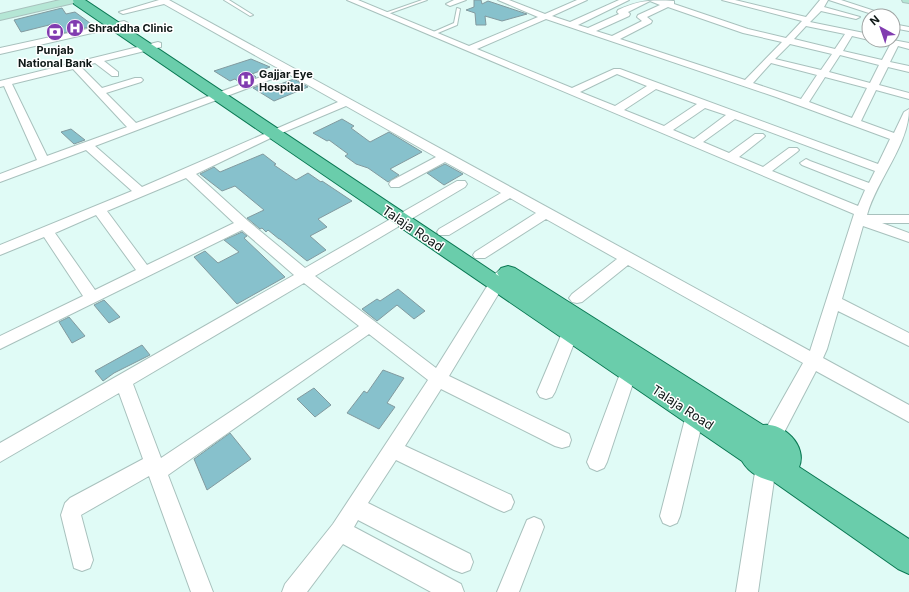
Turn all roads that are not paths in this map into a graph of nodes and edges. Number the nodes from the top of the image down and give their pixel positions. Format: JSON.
{"nodes":[{"id":1,"x":81,"y":0,"type":"edge"},
{"id":2,"x":164,"y":0,"type":"edge"},
{"id":3,"x":226,"y":0,"type":"edge"},
{"id":4,"x":351,"y":0,"type":"edge"},
{"id":5,"x":425,"y":0,"type":"edge"},
{"id":6,"x":462,"y":0,"type":"edge"},
{"id":7,"x":625,"y":0,"type":"edge"},
{"id":8,"x":647,"y":0,"type":"edge"},
{"id":9,"x":653,"y":0,"type":"edge"},
{"id":10,"x":678,"y":0,"type":"edge"},
{"id":11,"x":726,"y":0,"type":"edge"},
{"id":12,"x":760,"y":0,"type":"edge"},
{"id":13,"x":833,"y":0,"type":"edge"},
{"id":14,"x":511,"y":1,"type":"edge"},
{"id":15,"x":588,"y":1,"type":"edge"},
{"id":16,"x":450,"y":4,"type":"dead end"},
{"id":17,"x":822,"y":4,"type":"edge"},
{"id":18,"x":667,"y":5,"type":"junction"},
{"id":19,"x":608,"y":8,"type":"junction"},
{"id":20,"x":747,"y":8,"type":"junction"},
{"id":21,"x":861,"y":8,"type":"edge"},
{"id":22,"x":458,"y":9,"type":"dead end"},
{"id":23,"x":622,"y":12,"type":"junction"},
{"id":24,"x":384,"y":14,"type":"junction"},
{"id":25,"x":251,"y":16,"type":"dead end"},
{"id":26,"x":544,"y":16,"type":"junction"},
{"id":27,"x":0,"y":17,"type":"edge"},
{"id":28,"x":861,"y":18,"type":"edge"},
{"id":29,"x":120,"y":20,"type":"junction"},
{"id":30,"x":805,"y":22,"type":"junction"},
{"id":31,"x":570,"y":25,"type":"junction"},
{"id":32,"x":589,"y":31,"type":"junction"},
{"id":33,"x":850,"y":33,"type":"junction"},
{"id":34,"x":432,"y":34,"type":"junction"},
{"id":35,"x":861,"y":35,"type":"edge"},
{"id":36,"x":613,"y":39,"type":"junction"},
{"id":37,"x":787,"y":41,"type":"junction"},
{"id":38,"x":152,"y":47,"type":"junction"},
{"id":39,"x":892,"y":48,"type":"edge"},
{"id":40,"x":470,"y":49,"type":"junction"},
{"id":41,"x":0,"y":51,"type":"edge"},
{"id":42,"x":837,"y":52,"type":"junction"},
{"id":43,"x":97,"y":60,"type":"junction"},
{"id":44,"x":770,"y":60,"type":"junction"},
{"id":45,"x":884,"y":63,"type":"junction"},
{"id":46,"x":75,"y":66,"type":"junction"},
{"id":47,"x":909,"y":69,"type":"edge"},
{"id":48,"x":115,"y":74,"type":"dead end"},
{"id":49,"x":277,"y":74,"type":"dead end"},
{"id":50,"x":823,"y":74,"type":"junction"},
{"id":51,"x":138,"y":80,"type":"dead end"},
{"id":52,"x":3,"y":84,"type":"edge"},
{"id":53,"x":746,"y":84,"type":"junction"},
{"id":54,"x":656,"y":85,"type":"junction"},
{"id":55,"x":872,"y":87,"type":"junction"},
{"id":56,"x":100,"y":92,"type":"junction"},
{"id":57,"x":571,"y":92,"type":"junction"},
{"id":58,"x":224,"y":95,"type":"junction"},
{"id":59,"x":909,"y":96,"type":"edge"},
{"id":60,"x":347,"y":102,"type":"junction"},
{"id":61,"x":704,"y":104,"type":"junction"},
{"id":62,"x":803,"y":104,"type":"junction"},
{"id":63,"x":616,"y":110,"type":"junction"},
{"id":64,"x":909,"y":112,"type":"edge"},
{"id":65,"x":734,"y":115,"type":"junction"},
{"id":66,"x":855,"y":123,"type":"junction"},
{"id":67,"x":134,"y":128,"type":"junction"},
{"id":68,"x":279,"y":130,"type":"junction"},
{"id":69,"x":665,"y":130,"type":"junction"},
{"id":70,"x":760,"y":136,"type":"dead end"},
{"id":71,"x":898,"y":138,"type":"junction"},
{"id":72,"x":695,"y":143,"type":"junction"},
{"id":73,"x":88,"y":146,"type":"junction"},
{"id":74,"x":793,"y":150,"type":"dead end"},
{"id":75,"x":445,"y":157,"type":"junction"},
{"id":76,"x":730,"y":158,"type":"junction"},
{"id":77,"x":44,"y":162,"type":"junction"},
{"id":78,"x":806,"y":163,"type":"dead end"},
{"id":79,"x":882,"y":170,"type":"junction"},
{"id":80,"x":763,"y":172,"type":"junction"},
{"id":81,"x":188,"y":173,"type":"junction"},
{"id":82,"x":0,"y":178,"type":"edge"},
{"id":83,"x":395,"y":184,"type":"dead end"},
{"id":84,"x":461,"y":184,"type":"dead end"},
{"id":85,"x":872,"y":188,"type":"junction"},
{"id":86,"x":141,"y":193,"type":"junction"},
{"id":87,"x":510,"y":193,"type":"junction"},
{"id":88,"x":100,"y":210,"type":"junction"},
{"id":89,"x":546,"y":213,"type":"junction"},
{"id":90,"x":406,"y":215,"type":"junction"},
{"id":91,"x":860,"y":215,"type":"junction"},
{"id":92,"x":909,"y":218,"type":"edge"},
{"id":93,"x":243,"y":224,"type":"junction"},
{"id":94,"x":47,"y":231,"type":"junction"},
{"id":95,"x":444,"y":232,"type":"junction"},
{"id":96,"x":909,"y":238,"type":"edge"},
{"id":97,"x":0,"y":250,"type":"edge"},
{"id":98,"x":480,"y":255,"type":"junction"},
{"id":99,"x":628,"y":258,"type":"junction"},
{"id":100,"x":145,"y":272,"type":"junction"},
{"id":101,"x":304,"y":275,"type":"junction"},
{"id":102,"x":501,"y":278,"type":"junction"},
{"id":103,"x":92,"y":298,"type":"junction"},
{"id":104,"x":577,"y":298,"type":"dead end"},
{"id":105,"x":833,"y":301,"type":"junction"},
{"id":106,"x":370,"y":326,"type":"junction"},
{"id":107,"x":570,"y":332,"type":"junction"},
{"id":108,"x":909,"y":340,"type":"edge"},
{"id":109,"x":0,"y":343,"type":"edge"},
{"id":110,"x":812,"y":361,"type":"junction"},
{"id":111,"x":629,"y":371,"type":"junction"},
{"id":112,"x":438,"y":379,"type":"junction"},
{"id":113,"x":123,"y":381,"type":"junction"},
{"id":114,"x":546,"y":392,"type":"dead end"},
{"id":115,"x":909,"y":414,"type":"edge"},
{"id":116,"x":695,"y":415,"type":"junction"},
{"id":117,"x":562,"y":440,"type":"dead end"},
{"id":118,"x":392,"y":449,"type":"junction"},
{"id":119,"x":0,"y":453,"type":"edge"},
{"id":120,"x":769,"y":454,"type":"junction"},
{"id":121,"x":597,"y":462,"type":"dead end"},
{"id":122,"x":156,"y":468,"type":"junction"},
{"id":123,"x":504,"y":502,"type":"dead end"},
{"id":124,"x":354,"y":507,"type":"junction"},
{"id":125,"x":670,"y":516,"type":"dead end"},
{"id":126,"x":534,"y":527,"type":"dead end"},
{"id":127,"x":340,"y":531,"type":"junction"},
{"id":128,"x":909,"y":539,"type":"edge"},
{"id":129,"x":909,"y":558,"type":"edge"},
{"id":130,"x":82,"y":560,"type":"dead end"},
{"id":131,"x":462,"y":562,"type":"dead end"},
{"id":132,"x":202,"y":592,"type":"edge"},
{"id":133,"x":293,"y":592,"type":"edge"},
{"id":134,"x":453,"y":592,"type":"edge"},
{"id":135,"x":508,"y":592,"type":"edge"},
{"id":136,"x":748,"y":592,"type":"edge"}],
"edges":[{"from":1,"to":27,"type":"main road"},
{"from":1,"to":29,"type":"main road","name":"Talaja Road"},
{"from":2,"to":29,"type":"street"},
{"from":2,"to":60,"type":"street"},
{"from":3,"to":25,"type":"lane"},
{"from":4,"to":24,"type":"street"},
{"from":5,"to":24,"type":"lane"},
{"from":6,"to":16,"type":"street"},
{"from":7,"to":19,"type":"street"},
{"from":8,"to":23,"type":"street"},
{"from":9,"to":18,"type":"street"},
{"from":10,"to":18,"type":"street"},
{"from":11,"to":20,"type":"street"},
{"from":12,"to":20,"type":"street"},
{"from":13,"to":21,"type":"street"},
{"from":14,"to":26,"type":"street"},
{"from":15,"to":19,"type":"street"},
{"from":15,"to":26,"type":"street"},
{"from":17,"to":28,"type":"street"},
{"from":17,"to":30,"type":"street"},
{"from":18,"to":36,"type":"street"},
{"from":18,"to":37,"type":"street"},
{"from":19,"to":23,"type":"street"},
{"from":19,"to":31,"type":"street"},
{"from":20,"to":30,"type":"street"},
{"from":22,"to":34,"type":"lane"},
{"from":23,"to":32,"type":"street"},
{"from":24,"to":34,"type":"street"},
{"from":26,"to":31,"type":"street"},
{"from":26,"to":40,"type":"street"},
{"from":29,"to":38,"type":"main road","name":"Talaja Road"},
{"from":29,"to":41,"type":"street"},
{"from":30,"to":33,"type":"street"},
{"from":30,"to":37,"type":"street"},
{"from":31,"to":32,"type":"street"},
{"from":32,"to":36,"type":"street"},
{"from":33,"to":35,"type":"street"},
{"from":33,"to":42,"type":"street"},
{"from":34,"to":40,"type":"street"},
{"from":36,"to":53,"type":"street"},
{"from":37,"to":42,"type":"street"},
{"from":37,"to":44,"type":"street"},
{"from":38,"to":43,"type":"street"},
{"from":38,"to":58,"type":"main road","name":"Talaja Road"},
{"from":39,"to":45,"type":"street"},
{"from":40,"to":57,"type":"street"},
{"from":42,"to":45,"type":"street"},
{"from":42,"to":50,"type":"street"},
{"from":43,"to":46,"type":"street"},
{"from":43,"to":48,"type":"street"},
{"from":44,"to":50,"type":"street"},
{"from":44,"to":53,"type":"street"},
{"from":45,"to":47,"type":"street"},
{"from":45,"to":55,"type":"street"},
{"from":46,"to":52,"type":"street"},
{"from":46,"to":56,"type":"street"},
{"from":49,"to":58,"type":"street"},
{"from":50,"to":55,"type":"street"},
{"from":50,"to":62,"type":"street"},
{"from":51,"to":56,"type":"street"},
{"from":52,"to":77,"type":"street"},
{"from":53,"to":62,"type":"street"},
{"from":54,"to":57,"type":"street"},
{"from":54,"to":61,"type":"street"},
{"from":54,"to":63,"type":"street"},
{"from":55,"to":59,"type":"street"},
{"from":55,"to":66,"type":"street"},
{"from":56,"to":67,"type":"street"},
{"from":57,"to":63,"type":"street"},
{"from":58,"to":67,"type":"street"},
{"from":58,"to":68,"type":"main road","name":"Talaja Road"},
{"from":60,"to":68,"type":"street"},
{"from":60,"to":75,"type":"street"},
{"from":61,"to":65,"type":"street"},
{"from":61,"to":69,"type":"street"},
{"from":62,"to":66,"type":"street"},
{"from":63,"to":69,"type":"street"},
{"from":64,"to":71,"type":"street"},
{"from":65,"to":72,"type":"street"},
{"from":65,"to":79,"type":"street"},
{"from":66,"to":71,"type":"street"},
{"from":67,"to":73,"type":"street"},
{"from":68,"to":81,"type":"street"},
{"from":68,"to":90,"type":"main road","name":"Talaja Road"},
{"from":69,"to":72,"type":"street"},
{"from":70,"to":76,"type":"street"},
{"from":71,"to":79,"type":"street"},
{"from":72,"to":76,"type":"street"},
{"from":73,"to":77,"type":"street"},
{"from":73,"to":86,"type":"street"},
{"from":74,"to":80,"type":"street"},
{"from":75,"to":83,"type":"street"},
{"from":75,"to":87,"type":"street"},
{"from":76,"to":80,"type":"street"},
{"from":77,"to":82,"type":"street"},
{"from":78,"to":85,"type":"street"},
{"from":79,"to":85,"type":"street"},
{"from":80,"to":91,"type":"street"},
{"from":81,"to":86,"type":"street"},
{"from":81,"to":93,"type":"street"},
{"from":84,"to":90,"type":"street"},
{"from":85,"to":91,"type":"street"},
{"from":86,"to":88,"type":"street"},
{"from":87,"to":89,"type":"street"},
{"from":87,"to":95,"type":"street"},
{"from":88,"to":94,"type":"street"},
{"from":88,"to":100,"type":"street"},
{"from":89,"to":98,"type":"street"},
{"from":89,"to":99,"type":"street"},
{"from":90,"to":95,"type":"main road","name":"Talaja Road"},
{"from":90,"to":101,"type":"street"},
{"from":90,"to":102,"type":"main road","name":"Talaja Road"},
{"from":91,"to":92,"type":"street"},
{"from":91,"to":96,"type":"street"},
{"from":91,"to":105,"type":"street"},
{"from":93,"to":100,"type":"street"},
{"from":93,"to":101,"type":"street"},
{"from":94,"to":97,"type":"street"},
{"from":94,"to":103,"type":"street"},
{"from":95,"to":98,"type":"main road","name":"Talaja Road"},
{"from":98,"to":102,"type":"main road","name":"Talaja Road"},
{"from":99,"to":104,"type":"street"},
{"from":99,"to":110,"type":"street"},
{"from":100,"to":103,"type":"street"},
{"from":101,"to":106,"type":"street"},
{"from":101,"to":113,"type":"street"},
{"from":102,"to":107,"type":"main road","name":"Talaja Road"},
{"from":102,"to":112,"type":"street"},
{"from":102,"to":120,"type":"main road","name":"Talaja Road"},
{"from":103,"to":109,"type":"street"},
{"from":105,"to":108,"type":"street"},
{"from":105,"to":110,"type":"street"},
{"from":106,"to":112,"type":"street"},
{"from":106,"to":122,"type":"street"},
{"from":107,"to":111,"type":"main road","name":"Talaja Road"},
{"from":107,"to":114,"type":"street"},
{"from":110,"to":115,"type":"street"},
{"from":110,"to":120,"type":"street"},
{"from":111,"to":116,"type":"main road","name":"Talaja Road"},
{"from":111,"to":121,"type":"street"},
{"from":112,"to":117,"type":"street"},
{"from":112,"to":118,"type":"street"},
{"from":113,"to":119,"type":"street"},
{"from":113,"to":122,"type":"street"},
{"from":116,"to":120,"type":"main road","name":"Talaja Road"},
{"from":116,"to":125,"type":"street"},
{"from":118,"to":123,"type":"street"},
{"from":118,"to":124,"type":"street"},
{"from":120,"to":128,"type":"main road","name":"Talaja Road"},
{"from":120,"to":129,"type":"main road","name":"Talaja Road"},
{"from":120,"to":136,"type":"street"},
{"from":122,"to":130,"type":"street"},
{"from":122,"to":132,"type":"street"},
{"from":124,"to":127,"type":"street"},
{"from":124,"to":131,"type":"street"},
{"from":126,"to":135,"type":"street"},
{"from":127,"to":133,"type":"street"},
{"from":127,"to":134,"type":"street"}]}
